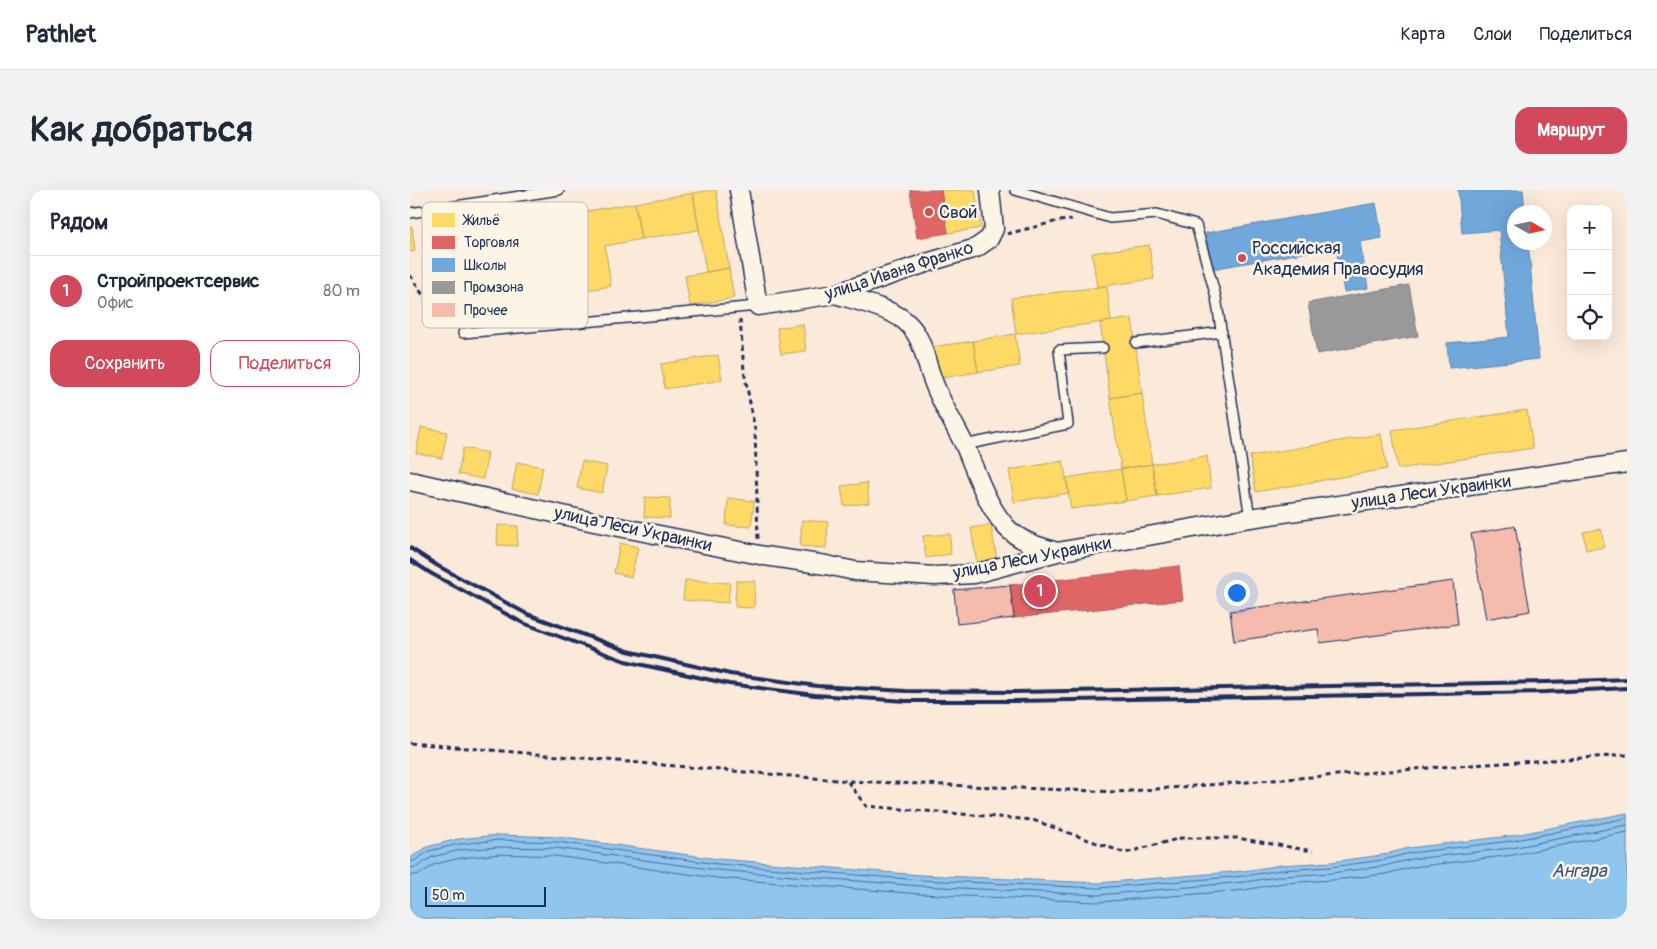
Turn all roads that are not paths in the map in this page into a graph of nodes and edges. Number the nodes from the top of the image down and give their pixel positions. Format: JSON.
{"nodes":[{"id":1,"x":559,"y":190,"type":"edge"},
{"id":2,"x":740,"y":190,"type":"edge"},
{"id":3,"x":990,"y":190,"type":"edge"},
{"id":4,"x":1015,"y":190,"type":"edge"},
{"id":5,"x":484,"y":202,"type":"edge"},
{"id":6,"x":835,"y":294,"type":"junction"},
{"id":7,"x":758,"y":306,"type":"junction"},
{"id":8,"x":588,"y":322,"type":"edge"},
{"id":9,"x":518,"y":328,"type":"edge"},
{"id":10,"x":1222,"y":332,"type":"junction"},
{"id":11,"x":463,"y":333,"type":"road end"},
{"id":12,"x":1136,"y":343,"type":"dead end"},
{"id":13,"x":1103,"y":348,"type":"dead end"},
{"id":14,"x":964,"y":445,"type":"junction"},
{"id":15,"x":1627,"y":463,"type":"edge"},
{"id":16,"x":410,"y":481,"type":"edge"},
{"id":17,"x":1250,"y":518,"type":"junction"},
{"id":18,"x":1057,"y":552,"type":"junction"}],
"edges":[{"from":1,"to":5,"type":"lane"},
{"from":2,"to":7,"type":"street"},
{"from":3,"to":6,"type":"street","name":"улица Ивана Франко"},
{"from":4,"to":10,"type":"lane"},
{"from":6,"to":7,"type":"street","name":"улица Ивана Франко"},
{"from":6,"to":14,"type":"street"},
{"from":7,"to":8,"type":"lane"},
{"from":9,"to":11,"type":"lane"},
{"from":10,"to":12,"type":"lane"},
{"from":10,"to":17,"type":"lane"},
{"from":13,"to":14,"type":"lane"},
{"from":14,"to":18,"type":"street"},
{"from":15,"to":17,"type":"street","name":"улица Леси Украинки"},
{"from":16,"to":18,"type":"street","name":"улица Леси Украинки"},
{"from":17,"to":18,"type":"street","name":"улица Леси Украинки"}]}
